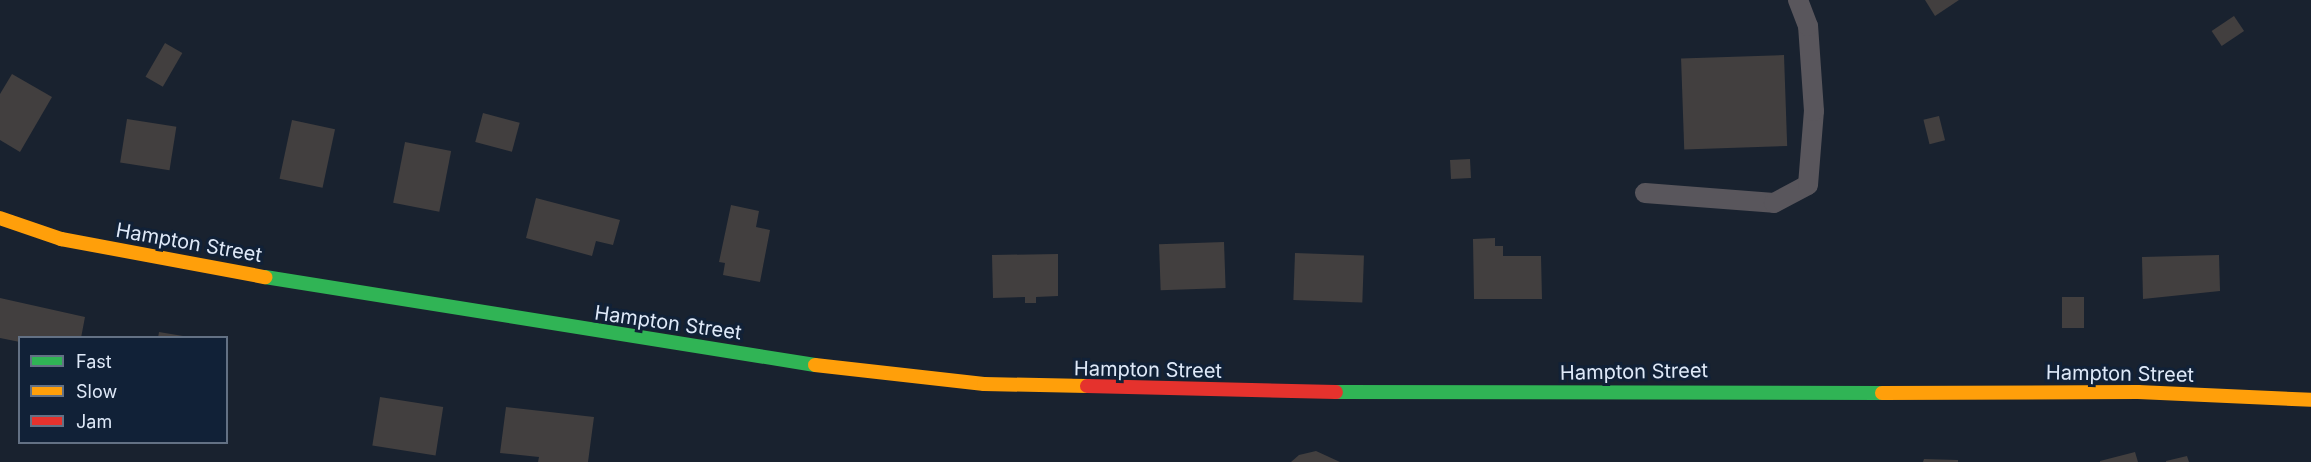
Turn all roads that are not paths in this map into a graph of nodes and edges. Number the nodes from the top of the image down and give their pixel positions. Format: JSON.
{"nodes":[{"id":1,"x":1798,"y":0,"type":"edge"},
{"id":2,"x":1645,"y":193,"type":"dead end"},
{"id":3,"x":0,"y":218,"type":"edge"},
{"id":4,"x":2311,"y":400,"type":"edge"}],
"edges":[{"from":1,"to":2,"type":"lane"},
{"from":3,"to":4,"type":"street","name":"Hampton Street"}]}
